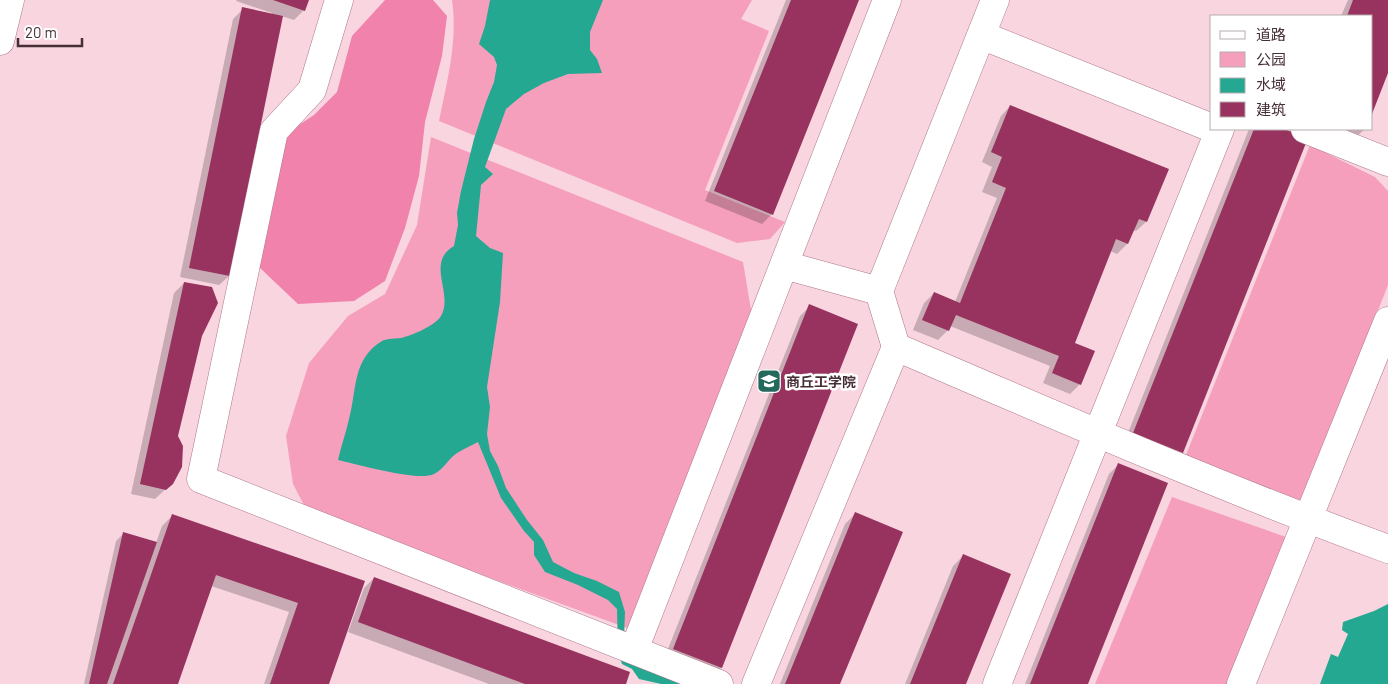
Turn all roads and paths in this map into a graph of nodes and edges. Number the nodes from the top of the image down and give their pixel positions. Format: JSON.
{"nodes":[{"id":1,"x":10,"y":0,"type":"edge"},
{"id":2,"x":340,"y":0,"type":"edge"},
{"id":3,"x":887,"y":0,"type":"edge"},
{"id":4,"x":995,"y":0,"type":"edge"},
{"id":5,"x":981,"y":35,"type":"junction"},
{"id":6,"x":0,"y":41,"type":"edge"},
{"id":7,"x":1210,"y":127,"type":"edge"},
{"id":8,"x":1216,"y":130,"type":"edge"},
{"id":9,"x":1308,"y":130,"type":"edge"},
{"id":10,"x":1388,"y":162,"type":"edge"},
{"id":11,"x":784,"y":265,"type":"junction"},
{"id":12,"x":878,"y":291,"type":"junction"},
{"id":13,"x":1388,"y":321,"type":"edge"},
{"id":14,"x":896,"y":347,"type":"junction"},
{"id":15,"x":1098,"y":433,"type":"junction"},
{"id":16,"x":1308,"y":520,"type":"junction"},
{"id":17,"x":1388,"y":549,"type":"edge"},
{"id":18,"x":634,"y":650,"type":"junction"},
{"id":19,"x":719,"y":684,"type":"edge"},
{"id":20,"x":756,"y":684,"type":"edge"},
{"id":21,"x":997,"y":684,"type":"edge"},
{"id":22,"x":1241,"y":684,"type":"edge"}],
"edges":[{"from":1,"to":6,"type":"street"},
{"from":2,"to":18,"type":"street"},
{"from":3,"to":11,"type":"street"},
{"from":4,"to":5,"type":"street"},
{"from":5,"to":7,"type":"street"},
{"from":5,"to":12,"type":"street"},
{"from":8,"to":15,"type":"street"},
{"from":9,"to":10,"type":"street"},
{"from":11,"to":12,"type":"street"},
{"from":11,"to":18,"type":"street"},
{"from":12,"to":14,"type":"street"},
{"from":13,"to":16,"type":"street"},
{"from":14,"to":15,"type":"street"},
{"from":14,"to":20,"type":"street"},
{"from":15,"to":16,"type":"street"},
{"from":15,"to":21,"type":"street"},
{"from":16,"to":17,"type":"street"},
{"from":16,"to":22,"type":"street"},
{"from":18,"to":19,"type":"street"}]}
